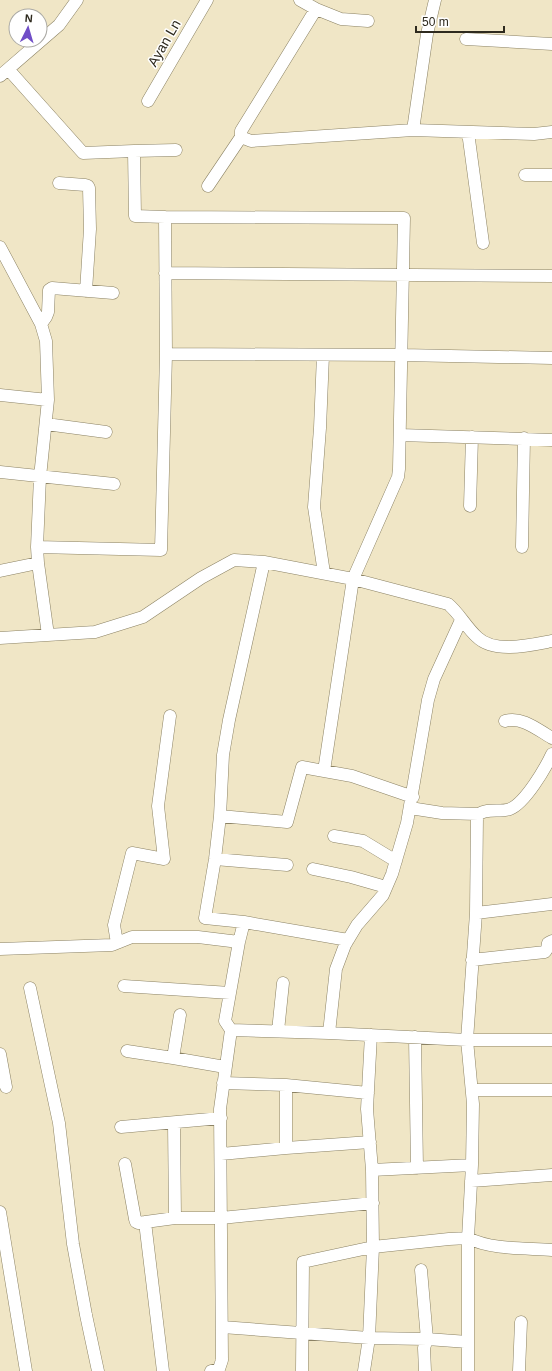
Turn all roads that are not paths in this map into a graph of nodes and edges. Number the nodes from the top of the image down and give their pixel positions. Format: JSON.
{"nodes":[{"id":1,"x":77,"y":0,"type":"edge"},
{"id":2,"x":206,"y":0,"type":"edge"},
{"id":3,"x":300,"y":0,"type":"edge"},
{"id":4,"x":435,"y":0,"type":"edge"},
{"id":5,"x":316,"y":9,"type":"junction"},
{"id":6,"x":368,"y":21,"type":"dead end"},
{"id":7,"x":466,"y":39,"type":"dead end"},
{"id":8,"x":552,"y":44,"type":"edge"},
{"id":9,"x":4,"y":73,"type":"edge"},
{"id":10,"x":148,"y":101,"type":"dead end"},
{"id":11,"x":413,"y":130,"type":"junction"},
{"id":12,"x":468,"y":132,"type":"junction"},
{"id":13,"x":552,"y":132,"type":"edge"},
{"id":14,"x":241,"y":137,"type":"junction"},
{"id":15,"x":176,"y":150,"type":"dead end"},
{"id":16,"x":134,"y":151,"type":"junction"},
{"id":17,"x":525,"y":175,"type":"dead end"},
{"id":18,"x":552,"y":175,"type":"edge"},
{"id":19,"x":59,"y":183,"type":"dead end"},
{"id":20,"x":208,"y":186,"type":"dead end"},
{"id":21,"x":165,"y":217,"type":"junction"},
{"id":22,"x":483,"y":243,"type":"dead end"},
{"id":23,"x":0,"y":247,"type":"edge"},
{"id":24,"x":165,"y":273,"type":"junction"},
{"id":25,"x":403,"y":275,"type":"junction"},
{"id":26,"x":552,"y":276,"type":"edge"},
{"id":27,"x":86,"y":291,"type":"junction"},
{"id":28,"x":113,"y":293,"type":"dead end"},
{"id":29,"x":42,"y":324,"type":"junction"},
{"id":30,"x":166,"y":354,"type":"junction"},
{"id":31,"x":323,"y":355,"type":"junction"},
{"id":32,"x":402,"y":355,"type":"junction"},
{"id":33,"x":552,"y":358,"type":"edge"},
{"id":34,"x":0,"y":395,"type":"edge"},
{"id":35,"x":48,"y":400,"type":"junction"},
{"id":36,"x":46,"y":424,"type":"junction"},
{"id":37,"x":106,"y":432,"type":"dead end"},
{"id":38,"x":400,"y":435,"type":"junction"},
{"id":39,"x":472,"y":437,"type":"junction"},
{"id":40,"x":524,"y":438,"type":"junction"},
{"id":41,"x":552,"y":440,"type":"edge"},
{"id":42,"x":0,"y":472,"type":"edge"},
{"id":43,"x":40,"y":477,"type":"junction"},
{"id":44,"x":114,"y":484,"type":"dead end"},
{"id":45,"x":470,"y":506,"type":"dead end"},
{"id":46,"x":37,"y":547,"type":"junction"},
{"id":47,"x":522,"y":547,"type":"dead end"},
{"id":48,"x":264,"y":562,"type":"junction"},
{"id":49,"x":38,"y":563,"type":"junction"},
{"id":50,"x":0,"y":571,"type":"edge"},
{"id":51,"x":324,"y":573,"type":"junction"},
{"id":52,"x":353,"y":579,"type":"junction"},
{"id":53,"x":461,"y":620,"type":"junction"},
{"id":54,"x":48,"y":635,"type":"junction"},
{"id":55,"x":0,"y":638,"type":"edge"},
{"id":56,"x":552,"y":641,"type":"edge"},
{"id":57,"x":170,"y":716,"type":"dead end"},
{"id":58,"x":505,"y":721,"type":"dead end"},
{"id":59,"x":552,"y":738,"type":"edge"},
{"id":60,"x":552,"y":754,"type":"edge"},
{"id":61,"x":324,"y":771,"type":"junction"},
{"id":62,"x":411,"y":802,"type":"junction"},
{"id":63,"x":478,"y":814,"type":"junction"},
{"id":64,"x":220,"y":816,"type":"junction"},
{"id":65,"x":334,"y":836,"type":"dead end"},
{"id":66,"x":215,"y":859,"type":"junction"},
{"id":67,"x":396,"y":861,"type":"junction"},
{"id":68,"x":287,"y":865,"type":"dead end"},
{"id":69,"x":313,"y":869,"type":"dead end"},
{"id":70,"x":386,"y":887,"type":"junction"},
{"id":71,"x":552,"y":904,"type":"edge"},
{"id":72,"x":476,"y":913,"type":"junction"},
{"id":73,"x":244,"y":922,"type":"junction"},
{"id":74,"x":348,"y":940,"type":"junction"},
{"id":75,"x":552,"y":941,"type":"edge"},
{"id":76,"x":239,"y":942,"type":"junction"},
{"id":77,"x":117,"y":943,"type":"junction"},
{"id":78,"x":0,"y":949,"type":"edge"},
{"id":79,"x":472,"y":960,"type":"junction"},
{"id":80,"x":283,"y":983,"type":"dead end"},
{"id":81,"x":124,"y":986,"type":"dead end"},
{"id":82,"x":30,"y":988,"type":"dead end"},
{"id":83,"x":230,"y":993,"type":"junction"},
{"id":84,"x":180,"y":1014,"type":"dead end"},
{"id":85,"x":231,"y":1030,"type":"junction"},
{"id":86,"x":278,"y":1031,"type":"junction"},
{"id":87,"x":329,"y":1033,"type":"junction"},
{"id":88,"x":371,"y":1035,"type":"junction"},
{"id":89,"x":415,"y":1037,"type":"junction"},
{"id":90,"x":467,"y":1040,"type":"junction"},
{"id":91,"x":552,"y":1040,"type":"edge"},
{"id":92,"x":126,"y":1051,"type":"dead end"},
{"id":93,"x":0,"y":1054,"type":"edge"},
{"id":94,"x":173,"y":1058,"type":"junction"},
{"id":95,"x":225,"y":1067,"type":"junction"},
{"id":96,"x":223,"y":1083,"type":"junction"},
{"id":97,"x":286,"y":1085,"type":"junction"},
{"id":98,"x":6,"y":1087,"type":"dead end"},
{"id":99,"x":472,"y":1090,"type":"junction"},
{"id":100,"x":552,"y":1090,"type":"edge"},
{"id":101,"x":368,"y":1093,"type":"junction"},
{"id":102,"x":220,"y":1118,"type":"junction"},
{"id":103,"x":174,"y":1123,"type":"junction"},
{"id":104,"x":121,"y":1128,"type":"dead end"},
{"id":105,"x":370,"y":1142,"type":"junction"},
{"id":106,"x":286,"y":1148,"type":"junction"},
{"id":107,"x":221,"y":1154,"type":"junction"},
{"id":108,"x":125,"y":1164,"type":"dead end"},
{"id":109,"x":472,"y":1165,"type":"junction"},
{"id":110,"x":417,"y":1168,"type":"junction"},
{"id":111,"x":372,"y":1170,"type":"junction"},
{"id":112,"x":552,"y":1175,"type":"edge"},
{"id":113,"x":471,"y":1181,"type":"junction"},
{"id":114,"x":373,"y":1203,"type":"junction"},
{"id":115,"x":0,"y":1212,"type":"edge"},
{"id":116,"x":175,"y":1218,"type":"junction"},
{"id":117,"x":221,"y":1218,"type":"junction"},
{"id":118,"x":145,"y":1222,"type":"junction"},
{"id":119,"x":468,"y":1238,"type":"junction"},
{"id":120,"x":373,"y":1248,"type":"junction"},
{"id":121,"x":552,"y":1250,"type":"edge"},
{"id":122,"x":421,"y":1270,"type":"dead end"},
{"id":123,"x":6,"y":1284,"type":"edge"},
{"id":124,"x":521,"y":1322,"type":"dead end"},
{"id":125,"x":222,"y":1327,"type":"junction"},
{"id":126,"x":303,"y":1333,"type":"junction"},
{"id":127,"x":369,"y":1338,"type":"junction"},
{"id":128,"x":427,"y":1339,"type":"junction"},
{"id":129,"x":468,"y":1342,"type":"junction"},
{"id":130,"x":26,"y":1371,"type":"edge"},
{"id":131,"x":98,"y":1371,"type":"edge"},
{"id":132,"x":163,"y":1371,"type":"edge"},
{"id":133,"x":211,"y":1371,"type":"edge"},
{"id":134,"x":302,"y":1371,"type":"edge"},
{"id":135,"x":364,"y":1371,"type":"edge"},
{"id":136,"x":425,"y":1371,"type":"edge"},
{"id":137,"x":468,"y":1371,"type":"edge"},
{"id":138,"x":520,"y":1371,"type":"edge"}],
"edges":[{"from":1,"to":9,"type":"street"},
{"from":2,"to":10,"type":"street","name":"Ayan Ln"},
{"from":3,"to":5,"type":"street"},
{"from":4,"to":11,"type":"street"},
{"from":5,"to":6,"type":"street"},
{"from":5,"to":14,"type":"street"},
{"from":7,"to":8,"type":"street"},
{"from":9,"to":16,"type":"street"},
{"from":11,"to":12,"type":"street"},
{"from":11,"to":14,"type":"street"},
{"from":12,"to":13,"type":"street"},
{"from":12,"to":22,"type":"street"},
{"from":14,"to":20,"type":"street"},
{"from":15,"to":16,"type":"street"},
{"from":16,"to":21,"type":"street"},
{"from":17,"to":18,"type":"street"},
{"from":19,"to":27,"type":"street"},
{"from":21,"to":24,"type":"street"},
{"from":21,"to":25,"type":"street"},
{"from":23,"to":29,"type":"street"},
{"from":24,"to":25,"type":"street"},
{"from":24,"to":30,"type":"street"},
{"from":25,"to":26,"type":"street"},
{"from":25,"to":32,"type":"street"},
{"from":27,"to":28,"type":"street"},
{"from":27,"to":29,"type":"street"},
{"from":29,"to":35,"type":"street"},
{"from":30,"to":31,"type":"street"},
{"from":30,"to":46,"type":"street"},
{"from":31,"to":32,"type":"street"},
{"from":31,"to":51,"type":"street"},
{"from":32,"to":33,"type":"street"},
{"from":32,"to":38,"type":"street"},
{"from":34,"to":35,"type":"street"},
{"from":35,"to":36,"type":"street"},
{"from":36,"to":37,"type":"street"},
{"from":36,"to":43,"type":"street"},
{"from":38,"to":39,"type":"street"},
{"from":38,"to":52,"type":"street"},
{"from":39,"to":40,"type":"street"},
{"from":39,"to":45,"type":"street"},
{"from":40,"to":41,"type":"street"},
{"from":40,"to":47,"type":"street"},
{"from":42,"to":43,"type":"street"},
{"from":43,"to":44,"type":"street"},
{"from":43,"to":46,"type":"street"},
{"from":46,"to":49,"type":"street"},
{"from":48,"to":51,"type":"street"},
{"from":48,"to":54,"type":"street"},
{"from":48,"to":64,"type":"street"},
{"from":49,"to":50,"type":"street"},
{"from":49,"to":54,"type":"street"},
{"from":51,"to":52,"type":"street"},
{"from":52,"to":53,"type":"street"},
{"from":52,"to":61,"type":"street"},
{"from":53,"to":56,"type":"street"},
{"from":53,"to":62,"type":"street"},
{"from":54,"to":55,"type":"street"},
{"from":57,"to":77,"type":"street"},
{"from":58,"to":59,"type":"street"},
{"from":60,"to":63,"type":"street"},
{"from":61,"to":62,"type":"street"},
{"from":61,"to":64,"type":"street"},
{"from":62,"to":63,"type":"street"},
{"from":62,"to":67,"type":"street"},
{"from":63,"to":72,"type":"street"},
{"from":64,"to":66,"type":"street"},
{"from":65,"to":67,"type":"street"},
{"from":66,"to":68,"type":"street"},
{"from":66,"to":73,"type":"street"},
{"from":67,"to":70,"type":"street"},
{"from":69,"to":70,"type":"street"},
{"from":70,"to":74,"type":"street"},
{"from":71,"to":72,"type":"street"},
{"from":72,"to":79,"type":"street"},
{"from":73,"to":74,"type":"street"},
{"from":73,"to":76,"type":"street"},
{"from":74,"to":87,"type":"street"},
{"from":75,"to":79,"type":"street"},
{"from":76,"to":77,"type":"street"},
{"from":76,"to":83,"type":"street"},
{"from":77,"to":78,"type":"street"},
{"from":79,"to":90,"type":"street"},
{"from":80,"to":86,"type":"street"},
{"from":81,"to":83,"type":"street"},
{"from":82,"to":131,"type":"street"},
{"from":83,"to":85,"type":"street"},
{"from":84,"to":94,"type":"street"},
{"from":85,"to":86,"type":"street"},
{"from":85,"to":95,"type":"street"},
{"from":86,"to":87,"type":"street"},
{"from":87,"to":88,"type":"street"},
{"from":88,"to":89,"type":"street"},
{"from":88,"to":101,"type":"street"},
{"from":89,"to":90,"type":"street"},
{"from":89,"to":110,"type":"street"},
{"from":90,"to":91,"type":"street"},
{"from":90,"to":99,"type":"street"},
{"from":92,"to":94,"type":"street"},
{"from":93,"to":98,"type":"street"},
{"from":94,"to":95,"type":"street"},
{"from":95,"to":96,"type":"street"},
{"from":96,"to":97,"type":"street"},
{"from":96,"to":102,"type":"street"},
{"from":97,"to":101,"type":"street"},
{"from":97,"to":106,"type":"street"},
{"from":99,"to":100,"type":"street"},
{"from":99,"to":109,"type":"street"},
{"from":101,"to":105,"type":"street"},
{"from":102,"to":103,"type":"street"},
{"from":102,"to":107,"type":"street"},
{"from":103,"to":104,"type":"street"},
{"from":103,"to":116,"type":"street"},
{"from":105,"to":106,"type":"street"},
{"from":105,"to":111,"type":"street"},
{"from":106,"to":107,"type":"street"},
{"from":107,"to":117,"type":"street"},
{"from":108,"to":118,"type":"street"},
{"from":109,"to":110,"type":"street"},
{"from":109,"to":113,"type":"street"},
{"from":110,"to":111,"type":"street"},
{"from":111,"to":114,"type":"street"},
{"from":112,"to":113,"type":"street"},
{"from":113,"to":119,"type":"street"},
{"from":114,"to":117,"type":"street"},
{"from":114,"to":120,"type":"street"},
{"from":115,"to":123,"type":"street"},
{"from":116,"to":117,"type":"street"},
{"from":116,"to":118,"type":"street"},
{"from":117,"to":125,"type":"street"},
{"from":118,"to":132,"type":"street"},
{"from":119,"to":120,"type":"street"},
{"from":119,"to":121,"type":"street"},
{"from":119,"to":129,"type":"street"},
{"from":120,"to":126,"type":"street"},
{"from":120,"to":127,"type":"street"},
{"from":122,"to":128,"type":"street"},
{"from":123,"to":130,"type":"street"},
{"from":124,"to":138,"type":"street"},
{"from":125,"to":126,"type":"street"},
{"from":125,"to":133,"type":"street"},
{"from":126,"to":127,"type":"street"},
{"from":126,"to":134,"type":"street"},
{"from":127,"to":128,"type":"street"},
{"from":127,"to":135,"type":"street"},
{"from":128,"to":129,"type":"street"},
{"from":128,"to":136,"type":"street"},
{"from":129,"to":137,"type":"street"}]}
